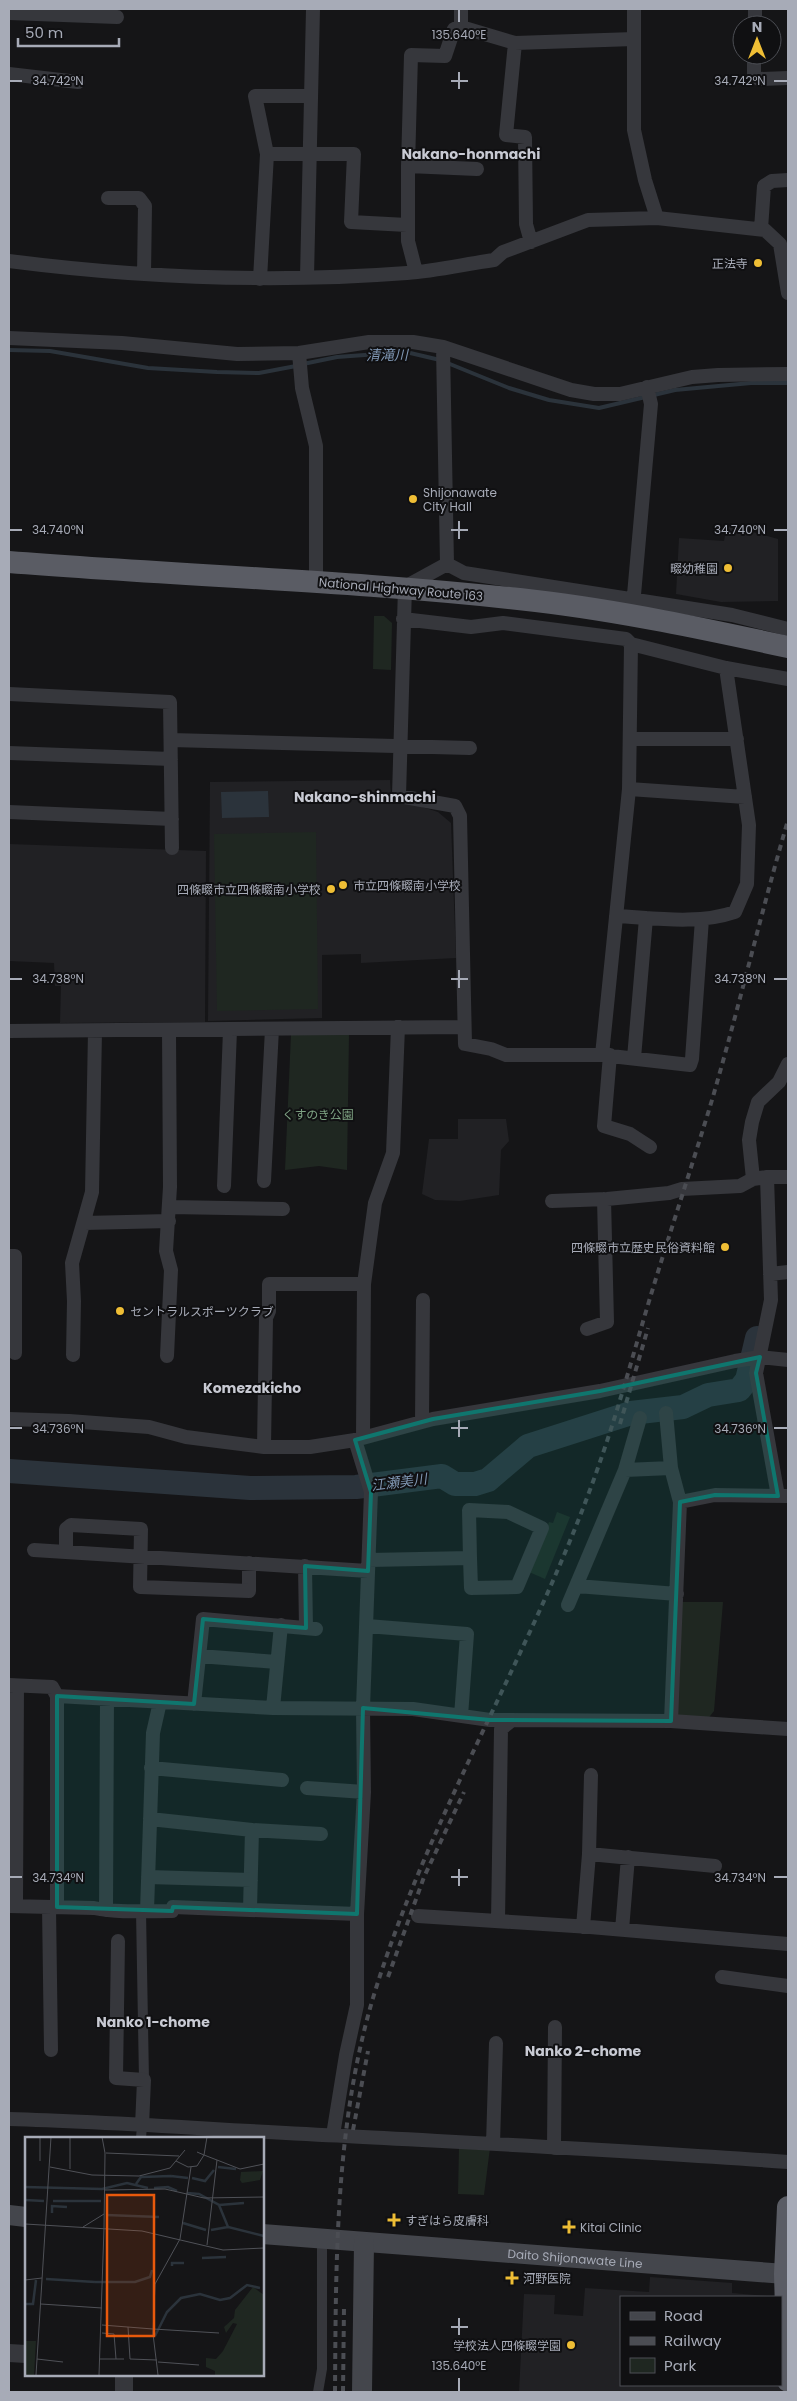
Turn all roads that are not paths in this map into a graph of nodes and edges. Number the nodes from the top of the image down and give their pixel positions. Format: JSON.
{"nodes":[{"id":1,"x":313,"y":9,"type":"edge"},
{"id":2,"x":461,"y":9,"type":"edge"},
{"id":3,"x":634,"y":9,"type":"edge"},
{"id":4,"x":45,"y":12,"type":"edge"},
{"id":5,"x":9,"y":13,"type":"edge"},
{"id":6,"x":117,"y":17,"type":"dead end"},
{"id":7,"x":461,"y":27,"type":"junction"},
{"id":8,"x":634,"y":39,"type":"junction"},
{"id":9,"x":515,"y":42,"type":"junction"},
{"id":10,"x":754,"y":65,"type":"edge"},
{"id":11,"x":9,"y":74,"type":"edge"},
{"id":12,"x":788,"y":78,"type":"edge"},
{"id":13,"x":78,"y":82,"type":"dead end"},
{"id":14,"x":311,"y":96,"type":"junction"},
{"id":15,"x":267,"y":154,"type":"junction"},
{"id":16,"x":310,"y":154,"type":"junction"},
{"id":17,"x":408,"y":166,"type":"junction"},
{"id":18,"x":477,"y":169,"type":"dead end"},
{"id":19,"x":788,"y":180,"type":"edge"},
{"id":20,"x":108,"y":198,"type":"dead end"},
{"id":21,"x":657,"y":218,"type":"junction"},
{"id":22,"x":407,"y":225,"type":"junction"},
{"id":23,"x":761,"y":229,"type":"junction"},
{"id":24,"x":532,"y":242,"type":"junction"},
{"id":25,"x":9,"y":262,"type":"edge"},
{"id":26,"x":416,"y":272,"type":"junction"},
{"id":27,"x":144,"y":274,"type":"junction"},
{"id":28,"x":307,"y":278,"type":"junction"},
{"id":29,"x":260,"y":279,"type":"junction"},
{"id":30,"x":788,"y":293,"type":"edge"},
{"id":31,"x":9,"y":338,"type":"edge"},
{"id":32,"x":299,"y":355,"type":"junction"},
{"id":33,"x":444,"y":356,"type":"junction"},
{"id":34,"x":788,"y":374,"type":"edge"},
{"id":35,"x":649,"y":395,"type":"junction"},
{"id":36,"x":9,"y":562,"type":"edge"},
{"id":37,"x":447,"y":564,"type":"junction"},
{"id":38,"x":9,"y":576,"type":"edge"},
{"id":39,"x":316,"y":582,"type":"junction"},
{"id":40,"x":404,"y":603,"type":"junction"},
{"id":41,"x":633,"y":604,"type":"junction"},
{"id":42,"x":788,"y":629,"type":"edge"},
{"id":43,"x":628,"y":639,"type":"junction"},
{"id":44,"x":788,"y":647,"type":"edge"},
{"id":45,"x":788,"y":659,"type":"edge"},
{"id":46,"x":726,"y":668,"type":"junction"},
{"id":47,"x":788,"y":679,"type":"edge"},
{"id":48,"x":9,"y":694,"type":"edge"},
{"id":49,"x":631,"y":739,"type":"junction"},
{"id":50,"x":736,"y":739,"type":"junction"},
{"id":51,"x":170,"y":740,"type":"junction"},
{"id":52,"x":400,"y":746,"type":"junction"},
{"id":53,"x":470,"y":748,"type":"dead end"},
{"id":54,"x":9,"y":753,"type":"edge"},
{"id":55,"x":171,"y":759,"type":"junction"},
{"id":56,"x":629,"y":789,"type":"junction"},
{"id":57,"x":745,"y":797,"type":"junction"},
{"id":58,"x":9,"y":812,"type":"edge"},
{"id":59,"x":172,"y":819,"type":"junction"},
{"id":60,"x":172,"y":848,"type":"dead end"},
{"id":61,"x":616,"y":916,"type":"junction"},
{"id":62,"x":646,"y":918,"type":"junction"},
{"id":63,"x":702,"y":919,"type":"junction"},
{"id":64,"x":398,"y":1027,"type":"junction"},
{"id":65,"x":464,"y":1027,"type":"junction"},
{"id":66,"x":272,"y":1029,"type":"junction"},
{"id":67,"x":230,"y":1030,"type":"junction"},
{"id":68,"x":9,"y":1031,"type":"edge"},
{"id":69,"x":95,"y":1031,"type":"junction"},
{"id":70,"x":169,"y":1031,"type":"junction"},
{"id":71,"x":606,"y":1055,"type":"junction"},
{"id":72,"x":634,"y":1058,"type":"junction"},
{"id":73,"x":788,"y":1064,"type":"edge"},
{"id":74,"x":650,"y":1147,"type":"dead end"},
{"id":75,"x":788,"y":1176,"type":"edge"},
{"id":76,"x":760,"y":1178,"type":"junction"},
{"id":77,"x":264,"y":1180,"type":"dead end"},
{"id":78,"x":224,"y":1186,"type":"dead end"},
{"id":79,"x":604,"y":1199,"type":"junction"},
{"id":80,"x":552,"y":1201,"type":"dead end"},
{"id":81,"x":283,"y":1210,"type":"dead end"},
{"id":82,"x":169,"y":1214,"type":"junction"},
{"id":83,"x":84,"y":1222,"type":"junction"},
{"id":84,"x":9,"y":1256,"type":"edge"},
{"id":85,"x":788,"y":1272,"type":"edge"},
{"id":86,"x":770,"y":1274,"type":"junction"},
{"id":87,"x":364,"y":1284,"type":"junction"},
{"id":88,"x":423,"y":1300,"type":"dead end"},
{"id":89,"x":587,"y":1329,"type":"dead end"},
{"id":90,"x":15,"y":1353,"type":"dead end"},
{"id":91,"x":73,"y":1355,"type":"dead end"},
{"id":92,"x":167,"y":1356,"type":"dead end"},
{"id":93,"x":760,"y":1357,"type":"junction"},
{"id":94,"x":788,"y":1360,"type":"edge"},
{"id":95,"x":666,"y":1413,"type":"dead end"},
{"id":96,"x":640,"y":1418,"type":"dead end"},
{"id":97,"x":9,"y":1419,"type":"edge"},
{"id":98,"x":422,"y":1421,"type":"junction"},
{"id":99,"x":359,"y":1438,"type":"junction"},
{"id":100,"x":264,"y":1447,"type":"junction"},
{"id":101,"x":672,"y":1468,"type":"junction"},
{"id":102,"x":625,"y":1470,"type":"junction"},
{"id":103,"x":783,"y":1496,"type":"edge"},
{"id":104,"x":680,"y":1502,"type":"junction"},
{"id":105,"x":34,"y":1550,"type":"dead end"},
{"id":106,"x":66,"y":1552,"type":"junction"},
{"id":107,"x":141,"y":1556,"type":"junction"},
{"id":108,"x":470,"y":1558,"type":"junction"},
{"id":109,"x":250,"y":1563,"type":"junction"},
{"id":110,"x":305,"y":1566,"type":"junction"},
{"id":111,"x":368,"y":1566,"type":"junction"},
{"id":112,"x":576,"y":1586,"type":"junction"},
{"id":113,"x":677,"y":1594,"type":"junction"},
{"id":114,"x":568,"y":1605,"type":"dead end"},
{"id":115,"x":281,"y":1626,"type":"junction"},
{"id":116,"x":367,"y":1626,"type":"junction"},
{"id":117,"x":199,"y":1656,"type":"junction"},
{"id":118,"x":277,"y":1662,"type":"junction"},
{"id":119,"x":13,"y":1686,"type":"edge"},
{"id":120,"x":57,"y":1696,"type":"junction"},
{"id":121,"x":108,"y":1699,"type":"junction"},
{"id":122,"x":160,"y":1702,"type":"junction"},
{"id":123,"x":194,"y":1704,"type":"junction"},
{"id":124,"x":273,"y":1708,"type":"junction"},
{"id":125,"x":363,"y":1708,"type":"junction"},
{"id":126,"x":461,"y":1716,"type":"junction"},
{"id":127,"x":512,"y":1720,"type":"junction"},
{"id":128,"x":672,"y":1721,"type":"junction"},
{"id":129,"x":788,"y":1729,"type":"edge"},
{"id":130,"x":151,"y":1768,"type":"junction"},
{"id":131,"x":591,"y":1775,"type":"dead end"},
{"id":132,"x":282,"y":1780,"type":"dead end"},
{"id":133,"x":307,"y":1788,"type":"dead end"},
{"id":134,"x":364,"y":1792,"type":"junction"},
{"id":135,"x":150,"y":1819,"type":"junction"},
{"id":136,"x":252,"y":1830,"type":"junction"},
{"id":137,"x":321,"y":1834,"type":"dead end"},
{"id":138,"x":589,"y":1854,"type":"junction"},
{"id":139,"x":628,"y":1858,"type":"junction"},
{"id":140,"x":715,"y":1866,"type":"dead end"},
{"id":141,"x":148,"y":1877,"type":"junction"},
{"id":142,"x":251,"y":1880,"type":"junction"},
{"id":143,"x":12,"y":1906,"type":"edge"},
{"id":144,"x":53,"y":1907,"type":"junction"},
{"id":145,"x":250,"y":1909,"type":"junction"},
{"id":146,"x":106,"y":1910,"type":"junction"},
{"id":147,"x":144,"y":1911,"type":"junction"},
{"id":148,"x":357,"y":1914,"type":"junction"},
{"id":149,"x":418,"y":1916,"type":"dead end"},
{"id":150,"x":498,"y":1921,"type":"junction"},
{"id":151,"x":583,"y":1927,"type":"junction"},
{"id":152,"x":622,"y":1930,"type":"junction"},
{"id":153,"x":118,"y":1941,"type":"dead end"},
{"id":154,"x":788,"y":1944,"type":"edge"},
{"id":155,"x":722,"y":1977,"type":"dead end"},
{"id":156,"x":788,"y":1986,"type":"edge"},
{"id":157,"x":555,"y":2027,"type":"dead end"},
{"id":158,"x":496,"y":2042,"type":"dead end"},
{"id":159,"x":51,"y":2050,"type":"dead end"},
{"id":160,"x":144,"y":2080,"type":"junction"},
{"id":161,"x":9,"y":2119,"type":"edge"},
{"id":162,"x":141,"y":2132,"type":"edge"},
{"id":163,"x":334,"y":2136,"type":"junction"},
{"id":164,"x":493,"y":2144,"type":"junction"},
{"id":165,"x":554,"y":2148,"type":"junction"},
{"id":166,"x":788,"y":2162,"type":"edge"},
{"id":167,"x":788,"y":2207,"type":"edge"},
{"id":168,"x":9,"y":2216,"type":"edge"},
{"id":169,"x":25,"y":2217,"type":"edge"},
{"id":170,"x":264,"y":2234,"type":"edge"},
{"id":171,"x":322,"y":2239,"type":"junction"},
{"id":172,"x":364,"y":2243,"type":"junction"},
{"id":173,"x":787,"y":2274,"type":"edge"},
{"id":174,"x":9,"y":2353,"type":"edge"},
{"id":175,"x":25,"y":2354,"type":"edge"},
{"id":176,"x":124,"y":2376,"type":"edge"},
{"id":177,"x":788,"y":2380,"type":"edge"},
{"id":178,"x":124,"y":2392,"type":"edge"},
{"id":179,"x":318,"y":2392,"type":"edge"},
{"id":180,"x":362,"y":2392,"type":"edge"}],
"edges":[{"from":1,"to":14,"type":"street"},
{"from":2,"to":7,"type":"street"},
{"from":3,"to":8,"type":"street"},
{"from":4,"to":5,"type":"street"},
{"from":4,"to":6,"type":"street"},
{"from":7,"to":9,"type":"street"},
{"from":7,"to":17,"type":"street"},
{"from":8,"to":9,"type":"street"},
{"from":8,"to":21,"type":"street"},
{"from":9,"to":24,"type":"street"},
{"from":10,"to":12,"type":"street"},
{"from":11,"to":13,"type":"street"},
{"from":14,"to":15,"type":"street"},
{"from":14,"to":16,"type":"street"},
{"from":15,"to":16,"type":"street"},
{"from":15,"to":29,"type":"street"},
{"from":16,"to":22,"type":"street"},
{"from":16,"to":28,"type":"street"},
{"from":17,"to":18,"type":"street"},
{"from":17,"to":22,"type":"street"},
{"from":19,"to":23,"type":"street"},
{"from":20,"to":27,"type":"street"},
{"from":21,"to":23,"type":"street"},
{"from":21,"to":24,"type":"street"},
{"from":22,"to":26,"type":"street"},
{"from":23,"to":30,"type":"street"},
{"from":24,"to":26,"type":"street"},
{"from":25,"to":27,"type":"street"},
{"from":26,"to":28,"type":"street"},
{"from":27,"to":29,"type":"street"},
{"from":28,"to":29,"type":"street"},
{"from":31,"to":32,"type":"street"},
{"from":32,"to":33,"type":"street"},
{"from":32,"to":39,"type":"street"},
{"from":33,"to":35,"type":"street"},
{"from":33,"to":37,"type":"street"},
{"from":34,"to":35,"type":"street"},
{"from":35,"to":41,"type":"street"},
{"from":36,"to":39,"type":"highway","name":"National Highway Route 163"},
{"from":37,"to":40,"type":"street"},
{"from":37,"to":41,"type":"street"},
{"from":38,"to":40,"type":"highway","name":"National Highway Route 163"},
{"from":39,"to":40,"type":"highway","name":"National Highway Route 163"},
{"from":40,"to":43,"type":"street"},
{"from":40,"to":44,"type":"highway","name":"National Highway Route 163"},
{"from":40,"to":45,"type":"highway","name":"National Highway Route 163"},
{"from":40,"to":52,"type":"street"},
{"from":41,"to":42,"type":"street"},
{"from":43,"to":46,"type":"street"},
{"from":43,"to":49,"type":"street"},
{"from":46,"to":47,"type":"street"},
{"from":46,"to":50,"type":"street"},
{"from":48,"to":51,"type":"street"},
{"from":49,"to":50,"type":"street"},
{"from":49,"to":56,"type":"street"},
{"from":50,"to":57,"type":"street"},
{"from":51,"to":52,"type":"street"},
{"from":51,"to":55,"type":"street"},
{"from":52,"to":53,"type":"street"},
{"from":52,"to":65,"type":"street"},
{"from":54,"to":55,"type":"street"},
{"from":55,"to":59,"type":"street"},
{"from":56,"to":57,"type":"street"},
{"from":56,"to":61,"type":"street"},
{"from":57,"to":63,"type":"street"},
{"from":58,"to":59,"type":"street"},
{"from":59,"to":60,"type":"street"},
{"from":61,"to":62,"type":"street"},
{"from":61,"to":71,"type":"street"},
{"from":62,"to":63,"type":"street"},
{"from":62,"to":72,"type":"street"},
{"from":63,"to":72,"type":"street"},
{"from":64,"to":65,"type":"street"},
{"from":64,"to":66,"type":"street"},
{"from":64,"to":87,"type":"street"},
{"from":65,"to":71,"type":"street"},
{"from":66,"to":67,"type":"street"},
{"from":66,"to":77,"type":"street"},
{"from":67,"to":70,"type":"street"},
{"from":67,"to":78,"type":"street"},
{"from":68,"to":69,"type":"street"},
{"from":69,"to":70,"type":"street"},
{"from":69,"to":83,"type":"street"},
{"from":70,"to":82,"type":"street"},
{"from":71,"to":72,"type":"street"},
{"from":71,"to":74,"type":"street"},
{"from":73,"to":76,"type":"street"},
{"from":75,"to":76,"type":"street"},
{"from":76,"to":79,"type":"street"},
{"from":76,"to":86,"type":"street"},
{"from":79,"to":80,"type":"street"},
{"from":79,"to":89,"type":"street"},
{"from":81,"to":82,"type":"street"},
{"from":82,"to":83,"type":"street"},
{"from":82,"to":92,"type":"street"},
{"from":83,"to":91,"type":"street"},
{"from":84,"to":90,"type":"street"},
{"from":85,"to":86,"type":"street"},
{"from":86,"to":93,"type":"street"},
{"from":87,"to":99,"type":"street"},
{"from":87,"to":100,"type":"street"},
{"from":88,"to":98,"type":"street"},
{"from":93,"to":94,"type":"street"},
{"from":93,"to":98,"type":"street"},
{"from":93,"to":103,"type":"street"},
{"from":95,"to":101,"type":"street"},
{"from":96,"to":102,"type":"street"},
{"from":97,"to":100,"type":"street"},
{"from":98,"to":99,"type":"street"},
{"from":99,"to":100,"type":"street"},
{"from":99,"to":111,"type":"street"},
{"from":101,"to":102,"type":"street"},
{"from":101,"to":104,"type":"street"},
{"from":102,"to":112,"type":"street"},
{"from":103,"to":104,"type":"street"},
{"from":104,"to":113,"type":"street"},
{"from":105,"to":106,"type":"street"},
{"from":106,"to":107,"type":"street"},
{"from":106,"to":107,"type":"street"},
{"from":107,"to":109,"type":"street"},
{"from":107,"to":109,"type":"street"},
{"from":108,"to":108,"type":"street"},
{"from":108,"to":111,"type":"street"},
{"from":109,"to":110,"type":"street"},
{"from":110,"to":111,"type":"street"},
{"from":110,"to":115,"type":"street"},
{"from":111,"to":116,"type":"street"},
{"from":112,"to":113,"type":"street"},
{"from":112,"to":114,"type":"street"},
{"from":113,"to":128,"type":"street"},
{"from":115,"to":117,"type":"street"},
{"from":115,"to":118,"type":"street"},
{"from":116,"to":125,"type":"street"},
{"from":116,"to":126,"type":"street"},
{"from":117,"to":118,"type":"street"},
{"from":117,"to":123,"type":"street"},
{"from":118,"to":124,"type":"street"},
{"from":119,"to":120,"type":"street"},
{"from":119,"to":143,"type":"street"},
{"from":120,"to":121,"type":"street"},
{"from":120,"to":144,"type":"street"},
{"from":121,"to":122,"type":"street"},
{"from":121,"to":146,"type":"street"},
{"from":122,"to":123,"type":"street"},
{"from":122,"to":130,"type":"street"},
{"from":123,"to":124,"type":"street"},
{"from":124,"to":125,"type":"street"},
{"from":125,"to":126,"type":"street"},
{"from":125,"to":134,"type":"street"},
{"from":126,"to":127,"type":"street"},
{"from":127,"to":128,"type":"street"},
{"from":127,"to":150,"type":"street"},
{"from":128,"to":129,"type":"street"},
{"from":130,"to":132,"type":"street"},
{"from":130,"to":135,"type":"street"},
{"from":131,"to":138,"type":"street"},
{"from":133,"to":134,"type":"street"},
{"from":134,"to":148,"type":"street"},
{"from":135,"to":136,"type":"street"},
{"from":135,"to":141,"type":"street"},
{"from":136,"to":137,"type":"street"},
{"from":136,"to":142,"type":"street"},
{"from":138,"to":139,"type":"street"},
{"from":138,"to":151,"type":"street"},
{"from":139,"to":140,"type":"street"},
{"from":139,"to":152,"type":"street"},
{"from":141,"to":142,"type":"street"},
{"from":141,"to":147,"type":"street"},
{"from":142,"to":145,"type":"street"},
{"from":143,"to":144,"type":"street"},
{"from":144,"to":146,"type":"street"},
{"from":144,"to":159,"type":"street"},
{"from":145,"to":147,"type":"street"},
{"from":145,"to":148,"type":"street"},
{"from":146,"to":147,"type":"street"},
{"from":147,"to":160,"type":"street"},
{"from":148,"to":163,"type":"street"},
{"from":149,"to":150,"type":"street"},
{"from":150,"to":151,"type":"street"},
{"from":151,"to":152,"type":"street"},
{"from":152,"to":154,"type":"street"},
{"from":153,"to":160,"type":"street"},
{"from":155,"to":156,"type":"street"},
{"from":157,"to":165,"type":"street"},
{"from":158,"to":164,"type":"street"},
{"from":160,"to":162,"type":"street"},
{"from":161,"to":162,"type":"street"},
{"from":162,"to":163,"type":"street"},
{"from":163,"to":164,"type":"street"},
{"from":164,"to":165,"type":"street"},
{"from":165,"to":166,"type":"street"},
{"from":167,"to":173,"type":"highway"},
{"from":168,"to":169,"type":"main road"},
{"from":170,"to":171,"type":"main road","name":"Daito Shijonawate Line"},
{"from":171,"to":172,"type":"main road","name":"Daito Shijonawate Line"},
{"from":171,"to":179,"type":"street"},
{"from":172,"to":173,"type":"main road","name":"Daito Shijonawate Line"},
{"from":172,"to":180,"type":"main road"},
{"from":173,"to":177,"type":"highway"},
{"from":174,"to":175,"type":"street"},
{"from":176,"to":178,"type":"street"}]}
